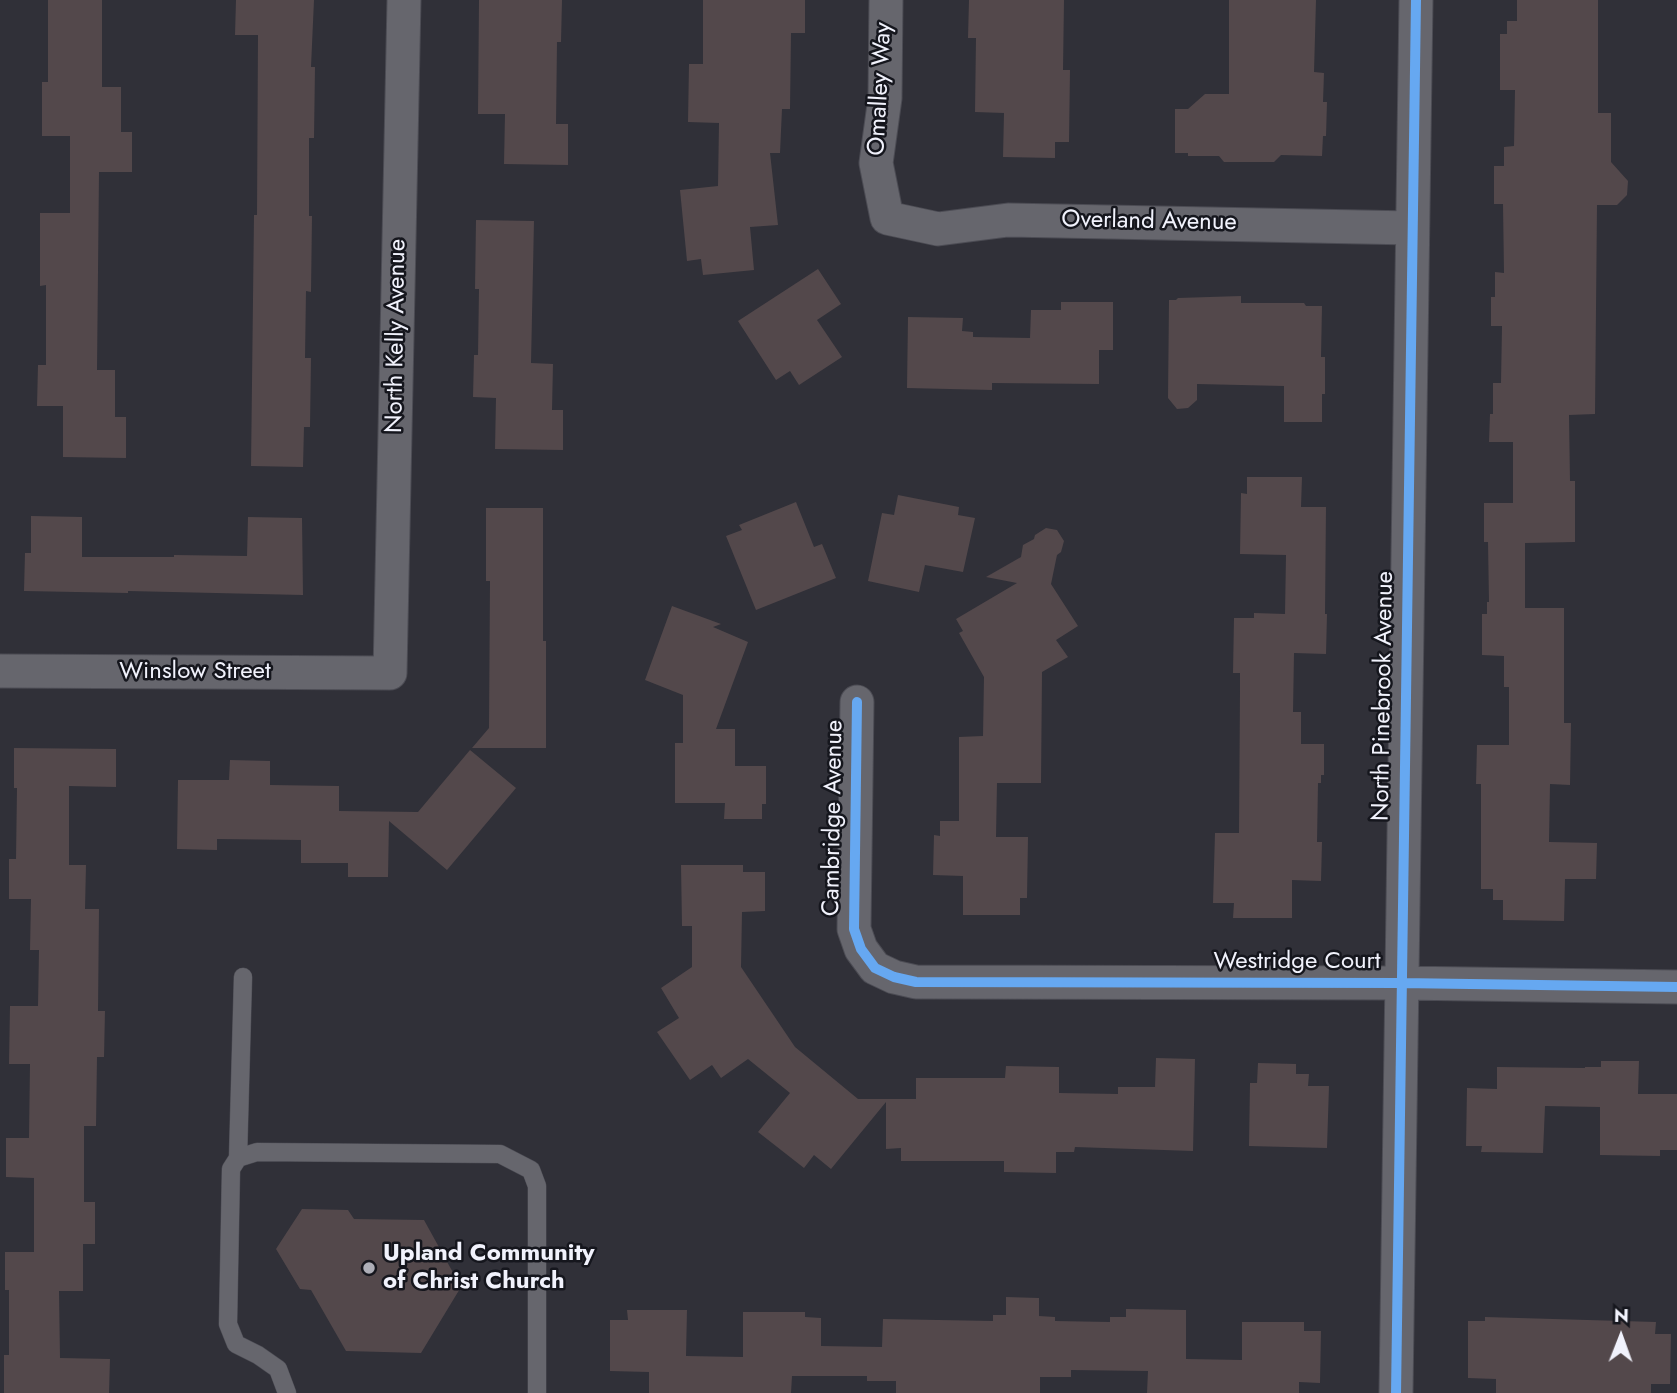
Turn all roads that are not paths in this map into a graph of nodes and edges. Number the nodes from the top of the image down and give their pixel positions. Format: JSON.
{"nodes":[{"id":1,"x":404,"y":0,"type":"edge"},
{"id":2,"x":886,"y":0,"type":"edge"},
{"id":3,"x":1416,"y":0,"type":"edge"},
{"id":4,"x":887,"y":218,"type":"joint"},
{"id":5,"x":1412,"y":228,"type":"junction"},
{"id":6,"x":0,"y":671,"type":"edge"},
{"id":7,"x":390,"y":673,"type":"joint"},
{"id":8,"x":857,"y":702,"type":"dead end"},
{"id":9,"x":243,"y":977,"type":"dead end"},
{"id":10,"x":916,"y":982,"type":"joint"},
{"id":11,"x":1401,"y":983,"type":"junction"},
{"id":12,"x":1677,"y":987,"type":"edge"},
{"id":13,"x":238,"y":1158,"type":"junction"},
{"id":14,"x":287,"y":1393,"type":"edge"},
{"id":15,"x":537,"y":1393,"type":"edge"},
{"id":16,"x":1396,"y":1393,"type":"edge"}],
"edges":[{"from":1,"to":7,"type":"street","name":"North Kelly Avenue"},
{"from":2,"to":4,"type":"street","name":"Omalley Way"},
{"from":3,"to":5,"type":"street","name":"North Pinebrook Avenue"},
{"from":4,"to":5,"type":"street","name":"Overland Avenue"},
{"from":5,"to":11,"type":"street","name":"North Pinebrook Avenue"},
{"from":6,"to":7,"type":"street","name":"Winslow Street"},
{"from":8,"to":10,"type":"street","name":"Cambridge Avenue"},
{"from":9,"to":13,"type":"lane"},
{"from":10,"to":11,"type":"street","name":"Westridge Court"},
{"from":11,"to":12,"type":"street","name":"Westridge Court"},
{"from":11,"to":16,"type":"street","name":"North Pinebrook Avenue"},
{"from":13,"to":14,"type":"lane"},
{"from":13,"to":15,"type":"lane"}]}
